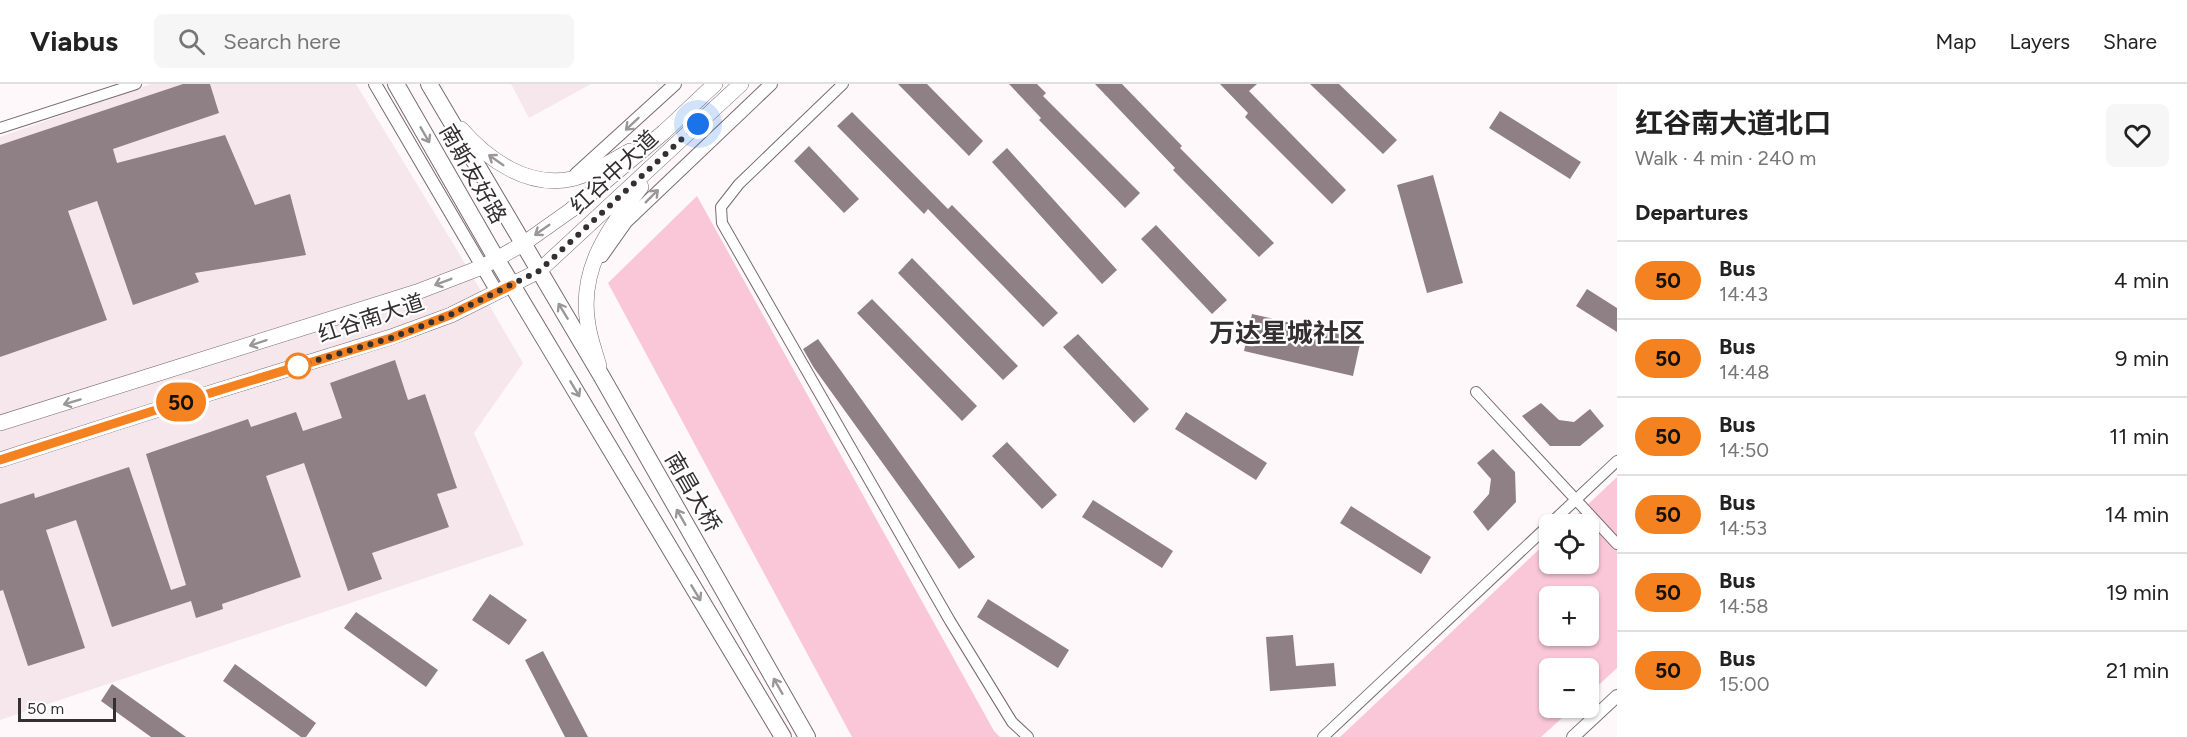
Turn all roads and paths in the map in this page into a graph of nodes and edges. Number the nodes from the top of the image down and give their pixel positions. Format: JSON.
{"nodes":[{"id":1,"x":136,"y":84,"type":"edge"},
{"id":2,"x":375,"y":84,"type":"edge"},
{"id":3,"x":396,"y":84,"type":"edge"},
{"id":4,"x":429,"y":84,"type":"edge"},
{"id":5,"x":675,"y":84,"type":"edge"},
{"id":6,"x":715,"y":84,"type":"edge"},
{"id":7,"x":741,"y":84,"type":"edge"},
{"id":8,"x":771,"y":84,"type":"edge"},
{"id":9,"x":843,"y":84,"type":"edge"},
{"id":10,"x":444,"y":110,"type":"junction"},
{"id":11,"x":0,"y":128,"type":"edge"},
{"id":12,"x":664,"y":132,"type":"junction"},
{"id":13,"x":670,"y":151,"type":"junction"},
{"id":14,"x":571,"y":179,"type":"junction"},
{"id":15,"x":523,"y":244,"type":"junction"},
{"id":16,"x":489,"y":263,"type":"junction"},
{"id":17,"x":539,"y":271,"type":"junction"},
{"id":18,"x":589,"y":274,"type":"junction"},
{"id":19,"x":505,"y":289,"type":"junction"},
{"id":20,"x":602,"y":377,"type":"junction"},
{"id":21,"x":1476,"y":392,"type":"dead end"},
{"id":22,"x":0,"y":423,"type":"edge"},
{"id":23,"x":0,"y":460,"type":"edge"},
{"id":24,"x":1617,"y":461,"type":"edge"},
{"id":25,"x":1576,"y":499,"type":"junction"},
{"id":26,"x":1617,"y":544,"type":"edge"},
{"id":27,"x":1617,"y":696,"type":"edge"},
{"id":28,"x":783,"y":737,"type":"edge"},
{"id":29,"x":807,"y":737,"type":"edge"},
{"id":30,"x":1028,"y":737,"type":"edge"},
{"id":31,"x":1323,"y":737,"type":"edge"},
{"id":32,"x":1573,"y":737,"type":"edge"}],
"edges":[{"from":1,"to":11,"type":"street"},
{"from":2,"to":16,"type":"street"},
{"from":3,"to":16,"type":"highway","name":"南斯友好路","one_way":true},
{"from":4,"to":10,"type":"highway","name":"南斯友好路"},
{"from":5,"to":14,"type":"street","one_way":true},
{"from":6,"to":12,"type":"main road","name":"红谷中大道"},
{"from":7,"to":13,"type":"main road","name":"红谷中大道"},
{"from":18,"to":8,"type":"street","one_way":true},
{"from":9,"to":30,"type":"street"},
{"from":14,"to":10,"type":"main road","one_way":true},
{"from":10,"to":15,"type":"highway","name":"南斯友好路"},
{"from":12,"to":14,"type":"main road"},
{"from":12,"to":15,"type":"main road","name":"红谷中大道","one_way":true},
{"from":13,"to":17,"type":"main road","name":"红谷中大道"},
{"from":13,"to":18,"type":"main road"},
{"from":15,"to":16,"type":"main road","name":"红谷中大道"},
{"from":15,"to":17,"type":"highway","name":"南斯友好路"},
{"from":16,"to":19,"type":"highway","name":"南斯友好路"},
{"from":16,"to":22,"type":"main road","name":"红谷南大道","one_way":true},
{"from":17,"to":19,"type":"main road","name":"红谷中大道"},
{"from":20,"to":17,"type":"highway","name":"南昌大桥","one_way":true},
{"from":18,"to":20,"type":"main road"},
{"from":19,"to":23,"type":"main road","name":"红谷南大道"},
{"from":19,"to":28,"type":"highway","one_way":true},
{"from":29,"to":20,"type":"highway","name":"南昌大桥","one_way":true},
{"from":21,"to":25,"type":"street"},
{"from":24,"to":25,"type":"street"},
{"from":25,"to":26,"type":"street"},
{"from":25,"to":31,"type":"street"},
{"from":27,"to":32,"type":"street"}]}
